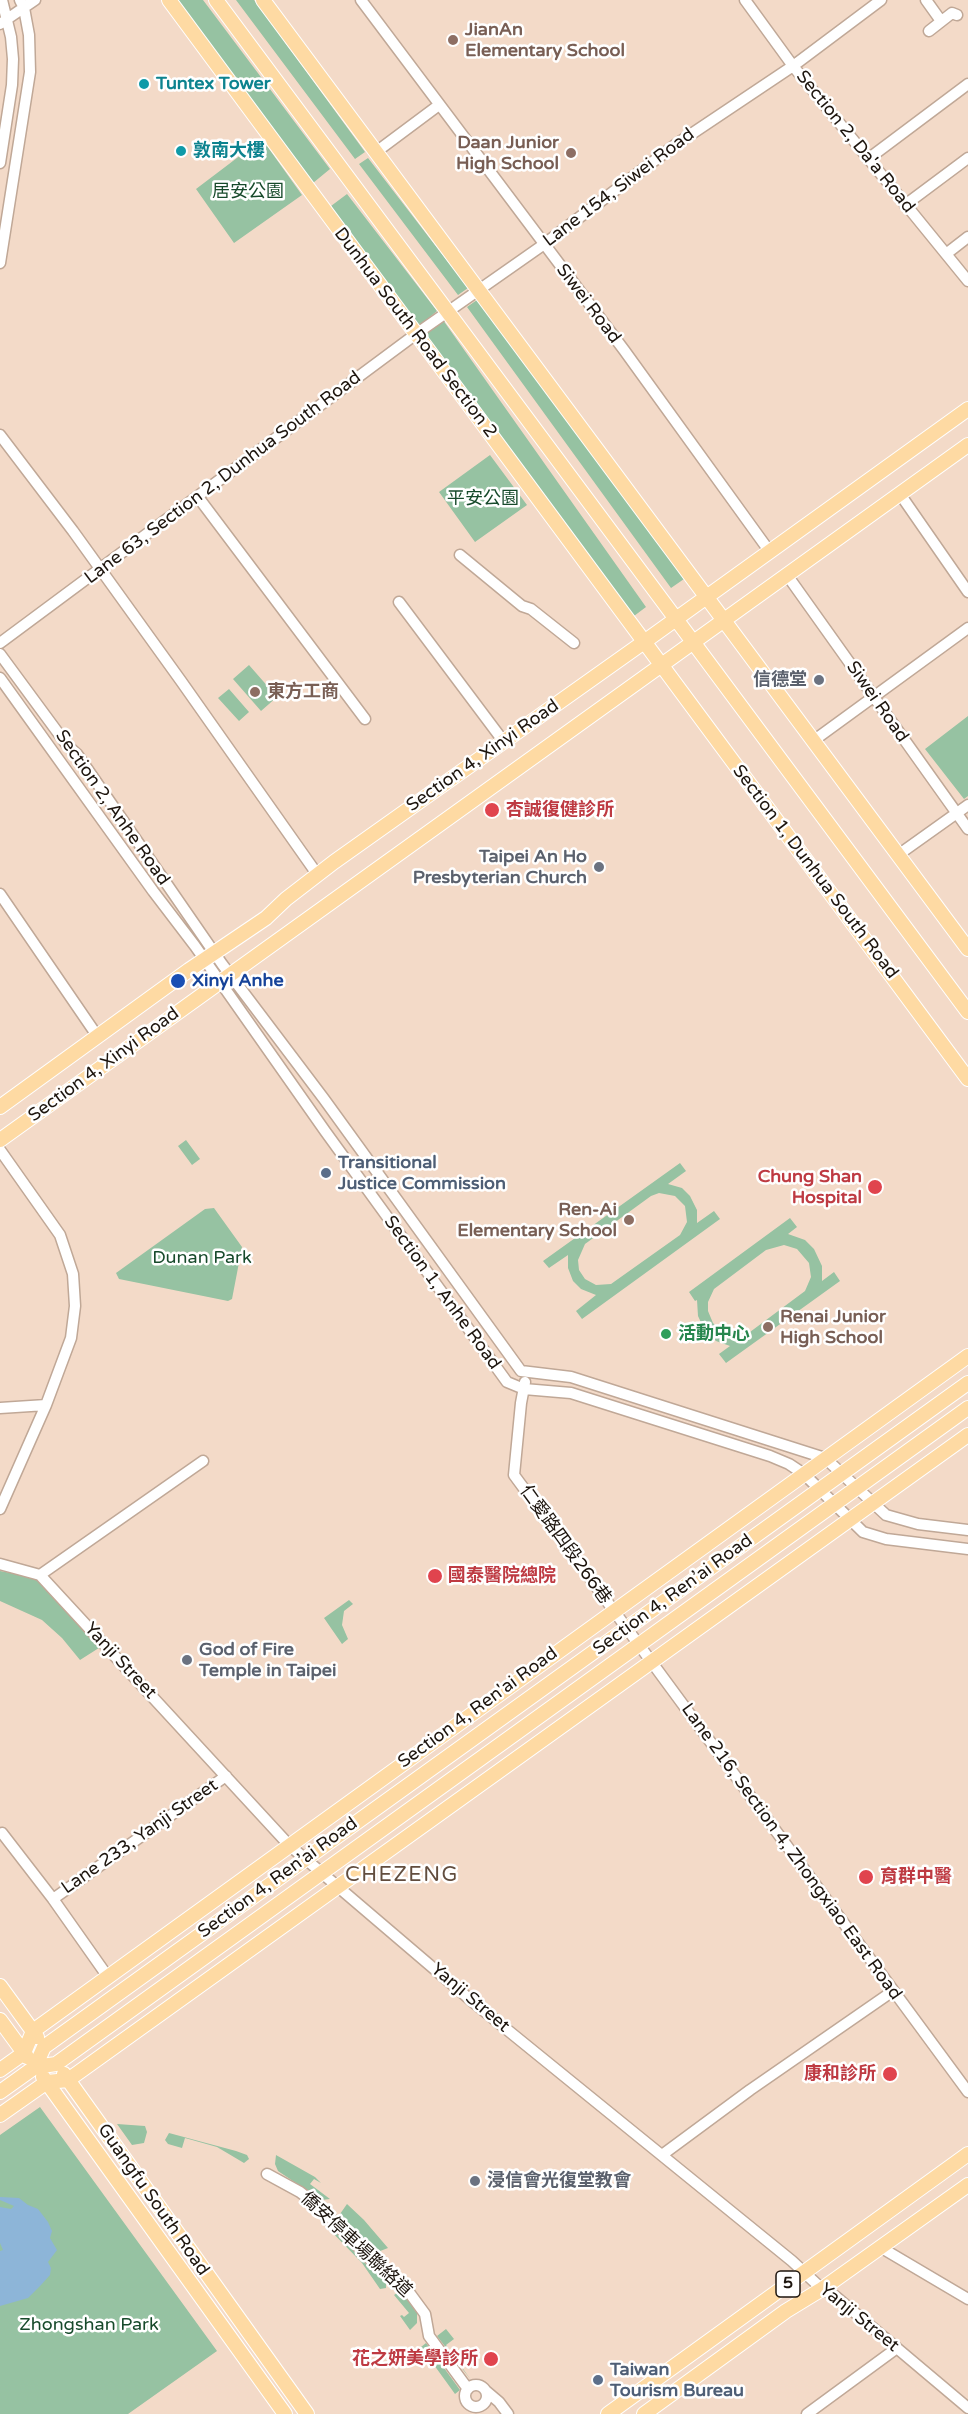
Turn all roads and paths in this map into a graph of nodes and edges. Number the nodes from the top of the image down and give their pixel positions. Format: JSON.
{"nodes":[{"id":1,"x":2,"y":0,"type":"edge"},
{"id":2,"x":35,"y":0,"type":"edge"},
{"id":3,"x":169,"y":0,"type":"edge"},
{"id":4,"x":216,"y":0,"type":"edge"},
{"id":5,"x":263,"y":0,"type":"edge"},
{"id":6,"x":361,"y":0,"type":"edge"},
{"id":7,"x":745,"y":0,"type":"edge"},
{"id":8,"x":881,"y":0,"type":"edge"},
{"id":9,"x":926,"y":0,"type":"edge"},
{"id":10,"x":22,"y":4,"type":"edge"},
{"id":11,"x":957,"y":15,"type":"dead end"},
{"id":12,"x":4,"y":21,"type":"edge"},
{"id":13,"x":941,"y":21,"type":"junction"},
{"id":14,"x":929,"y":30,"type":"dead end"},
{"id":15,"x":793,"y":66,"type":"junction"},
{"id":16,"x":968,"y":84,"type":"edge"},
{"id":17,"x":439,"y":105,"type":"junction"},
{"id":18,"x":376,"y":152,"type":"junction"},
{"id":19,"x":968,"y":158,"type":"edge"},
{"id":20,"x":868,"y":159,"type":"junction"},
{"id":21,"x":0,"y":163,"type":"edge"},
{"id":22,"x":905,"y":205,"type":"junction"},
{"id":23,"x":968,"y":237,"type":"edge"},
{"id":24,"x":543,"y":245,"type":"junction"},
{"id":25,"x":1,"y":249,"type":"edge"},
{"id":26,"x":946,"y":254,"type":"junction"},
{"id":27,"x":0,"y":264,"type":"edge"},
{"id":28,"x":968,"y":281,"type":"edge"},
{"id":29,"x":479,"y":291,"type":"junction"},
{"id":30,"x":446,"y":312,"type":"junction"},
{"id":31,"x":416,"y":334,"type":"junction"},
{"id":32,"x":968,"y":409,"type":"edge"},
{"id":33,"x":0,"y":435,"type":"edge"},
{"id":34,"x":968,"y":445,"type":"edge"},
{"id":35,"x":900,"y":494,"type":"junction"},
{"id":36,"x":198,"y":497,"type":"junction"},
{"id":37,"x":770,"y":552,"type":"junction"},
{"id":38,"x":460,"y":555,"type":"dead end"},
{"id":39,"x":101,"y":570,"type":"junction"},
{"id":40,"x":787,"y":575,"type":"junction"},
{"id":41,"x":968,"y":592,"type":"edge"},
{"id":42,"x":706,"y":598,"type":"junction"},
{"id":43,"x":399,"y":602,"type":"dead end"},
{"id":44,"x":676,"y":619,"type":"junction"},
{"id":45,"x":723,"y":621,"type":"junction"},
{"id":46,"x":968,"y":628,"type":"edge"},
{"id":47,"x":644,"y":642,"type":"junction"},
{"id":48,"x":693,"y":642,"type":"junction"},
{"id":49,"x":574,"y":643,"type":"dead end"},
{"id":50,"x":0,"y":644,"type":"edge"},
{"id":51,"x":0,"y":654,"type":"edge"},
{"id":52,"x":661,"y":665,"type":"junction"},
{"id":53,"x":0,"y":678,"type":"edge"},
{"id":54,"x":874,"y":698,"type":"junction"},
{"id":55,"x":365,"y":718,"type":"dead end"},
{"id":56,"x":813,"y":741,"type":"junction"},
{"id":57,"x":504,"y":742,"type":"junction"},
{"id":58,"x":968,"y":805,"type":"edge"},
{"id":59,"x":956,"y":813,"type":"junction"},
{"id":60,"x":968,"y":829,"type":"edge"},
{"id":61,"x":898,"y":855,"type":"junction"},
{"id":62,"x":317,"y":874,"type":"junction"},
{"id":63,"x":0,"y":894,"type":"edge"},
{"id":64,"x":968,"y":949,"type":"edge"},
{"id":65,"x":217,"y":968,"type":"junction"},
{"id":66,"x":968,"y":1012,"type":"edge"},
{"id":67,"x":98,"y":1036,"type":"junction"},
{"id":68,"x":968,"y":1079,"type":"edge"},
{"id":69,"x":0,"y":1107,"type":"edge"},
{"id":70,"x":0,"y":1140,"type":"edge"},
{"id":71,"x":0,"y":1150,"type":"edge"},
{"id":72,"x":968,"y":1356,"type":"edge"},
{"id":73,"x":528,"y":1373,"type":"junction"},
{"id":74,"x":968,"y":1383,"type":"edge"},
{"id":75,"x":524,"y":1389,"type":"junction"},
{"id":76,"x":45,"y":1405,"type":"junction"},
{"id":77,"x":0,"y":1408,"type":"edge"},
{"id":78,"x":968,"y":1408,"type":"edge"},
{"id":79,"x":968,"y":1435,"type":"edge"},
{"id":80,"x":825,"y":1458,"type":"junction"},
{"id":81,"x":203,"y":1461,"type":"dead end"},
{"id":82,"x":804,"y":1474,"type":"junction"},
{"id":83,"x":841,"y":1474,"type":"junction"},
{"id":84,"x":820,"y":1488,"type":"junction"},
{"id":85,"x":855,"y":1488,"type":"junction"},
{"id":86,"x":834,"y":1503,"type":"junction"},
{"id":87,"x":872,"y":1503,"type":"junction"},
{"id":88,"x":0,"y":1509,"type":"edge"},
{"id":89,"x":850,"y":1519,"type":"junction"},
{"id":90,"x":968,"y":1530,"type":"edge"},
{"id":91,"x":968,"y":1550,"type":"edge"},
{"id":92,"x":0,"y":1564,"type":"edge"},
{"id":93,"x":40,"y":1575,"type":"junction"},
{"id":94,"x":613,"y":1611,"type":"junction"},
{"id":95,"x":626,"y":1629,"type":"junction"},
{"id":96,"x":638,"y":1645,"type":"junction"},
{"id":97,"x":651,"y":1662,"type":"junction"},
{"id":98,"x":226,"y":1776,"type":"junction"},
{"id":99,"x":2,"y":1833,"type":"dead end"},
{"id":100,"x":289,"y":1845,"type":"junction"},
{"id":101,"x":305,"y":1858,"type":"junction"},
{"id":102,"x":322,"y":1873,"type":"junction"},
{"id":103,"x":339,"y":1888,"type":"junction"},
{"id":104,"x":53,"y":1899,"type":"junction"},
{"id":105,"x":108,"y":1977,"type":"junction"},
{"id":106,"x":0,"y":1986,"type":"edge"},
{"id":107,"x":893,"y":1991,"type":"junction"},
{"id":108,"x":0,"y":2020,"type":"edge"},
{"id":109,"x":33,"y":2031,"type":"junction"},
{"id":110,"x":44,"y":2047,"type":"junction"},
{"id":111,"x":24,"y":2053,"type":"junction"},
{"id":112,"x":56,"y":2064,"type":"junction"},
{"id":113,"x":35,"y":2067,"type":"junction"},
{"id":114,"x":0,"y":2070,"type":"edge"},
{"id":115,"x":68,"y":2080,"type":"junction"},
{"id":116,"x":46,"y":2082,"type":"junction"},
{"id":117,"x":0,"y":2092,"type":"edge"},
{"id":118,"x":968,"y":2092,"type":"edge"},
{"id":119,"x":0,"y":2115,"type":"edge"},
{"id":120,"x":968,"y":2154,"type":"edge"},
{"id":121,"x":662,"y":2155,"type":"junction"},
{"id":122,"x":267,"y":2174,"type":"dead end"},
{"id":123,"x":968,"y":2185,"type":"edge"},
{"id":124,"x":880,"y":2247,"type":"junction"},
{"id":125,"x":804,"y":2272,"type":"junction"},
{"id":126,"x":822,"y":2289,"type":"junction"},
{"id":127,"x":968,"y":2300,"type":"edge"},
{"id":128,"x":897,"y":2349,"type":"junction"},
{"id":129,"x":468,"y":2389,"type":"junction"},
{"id":130,"x":486,"y":2391,"type":"junction"},
{"id":131,"x":471,"y":2409,"type":"edge"},
{"id":132,"x":966,"y":2409,"type":"edge"},
{"id":133,"x":285,"y":2414,"type":"edge"},
{"id":134,"x":307,"y":2414,"type":"edge"},
{"id":135,"x":508,"y":2414,"type":"edge"},
{"id":136,"x":608,"y":2414,"type":"edge"},
{"id":137,"x":644,"y":2414,"type":"edge"},
{"id":138,"x":807,"y":2414,"type":"edge"}],
"edges":[{"from":1,"to":12,"type":"street"},
{"from":2,"to":10,"type":"street"},
{"from":3,"to":31,"type":"main road","name":"Dunhua South Road Section 2"},
{"from":4,"to":30,"type":"main road","name":"Dunhua South Road Section 2"},
{"from":5,"to":18,"type":"main road"},
{"from":6,"to":17,"type":"street","name":"Siwei Road"},
{"from":7,"to":15,"type":"street","name":"Section 2, Da'a Road"},
{"from":8,"to":15,"type":"street","name":"Lane 154, Siwei Road"},
{"from":9,"to":13,"type":"street"},
{"from":10,"to":12,"type":"street"},
{"from":10,"to":25,"type":"street"},
{"from":11,"to":13,"type":"street"},
{"from":12,"to":21,"type":"street"},
{"from":13,"to":14,"type":"street"},
{"from":15,"to":20,"type":"street","name":"Section 2, Da'a Road"},
{"from":15,"to":24,"type":"street","name":"Lane 154, Siwei Road"},
{"from":16,"to":20,"type":"street"},
{"from":17,"to":18,"type":"street"},
{"from":17,"to":24,"type":"street","name":"Siwei Road"},
{"from":18,"to":29,"type":"main road"},
{"from":19,"to":22,"type":"street"},
{"from":20,"to":22,"type":"street","name":"Section 2, Da'a Road"},
{"from":22,"to":26,"type":"street","name":"Section 2, Da'a Road"},
{"from":23,"to":26,"type":"street"},
{"from":24,"to":29,"type":"street","name":"Lane 154, Siwei Road"},
{"from":24,"to":37,"type":"street","name":"Siwei Road"},
{"from":25,"to":27,"type":"street"},
{"from":26,"to":28,"type":"street","name":"Section 2, Da'a Road"},
{"from":29,"to":30,"type":"street","name":"Lane 154, Siwei Road"},
{"from":29,"to":42,"type":"main road"},
{"from":30,"to":31,"type":"street","name":"Lane 63, Section 2, Dunhua South Road"},
{"from":30,"to":44,"type":"main road","name":"Dunhua South Road Section 2"},
{"from":31,"to":36,"type":"street","name":"Lane 63, Section 2, Dunhua South Road"},
{"from":31,"to":47,"type":"main road","name":"Dunhua South Road Section 2"},
{"from":32,"to":37,"type":"main road","name":"Section 4, Xinyi Road"},
{"from":33,"to":39,"type":"street"},
{"from":34,"to":35,"type":"main road","name":"Section 4, Xinyi Road"},
{"from":35,"to":40,"type":"main road","name":"Section 4, Xinyi Road"},
{"from":35,"to":41,"type":"street"},
{"from":36,"to":39,"type":"street","name":"Lane 63, Section 2, Dunhua South Road"},
{"from":36,"to":55,"type":"street"},
{"from":37,"to":42,"type":"main road","name":"Section 4, Xinyi Road"},
{"from":38,"to":49,"type":"street"},
{"from":39,"to":50,"type":"street","name":"Lane 63, Section 2, Dunhua South Road"},
{"from":39,"to":62,"type":"street"},
{"from":40,"to":45,"type":"main road","name":"Section 4, Xinyi Road"},
{"from":40,"to":54,"type":"street","name":"Siwei Road"},
{"from":42,"to":44,"type":"main road","name":"Section 4, Xinyi Road"},
{"from":42,"to":45,"type":"main road"},
{"from":43,"to":57,"type":"street"},
{"from":44,"to":47,"type":"main road","name":"Section 4, Xinyi Road"},
{"from":44,"to":48,"type":"main road"},
{"from":45,"to":48,"type":"main road","name":"Section 4, Xinyi Road"},
{"from":45,"to":56,"type":"main road"},
{"from":46,"to":54,"type":"street"},
{"from":47,"to":52,"type":"main road","name":"Dunhua South Road Section 2"},
{"from":47,"to":57,"type":"main road","name":"Section 4, Xinyi Road"},
{"from":48,"to":52,"type":"main road","name":"Section 4, Xinyi Road"},
{"from":48,"to":66,"type":"main road"},
{"from":51,"to":65,"type":"street","name":"Section 2, Anhe Road"},
{"from":52,"to":65,"type":"main road","name":"Section 4, Xinyi Road"},
{"from":52,"to":68,"type":"main road","name":"Section 1, Dunhua South Road"},
{"from":53,"to":65,"type":"street","name":"Section 2, Anhe Road"},
{"from":54,"to":56,"type":"street"},
{"from":54,"to":59,"type":"street","name":"Siwei Road"},
{"from":56,"to":61,"type":"main road"},
{"from":57,"to":62,"type":"main road","name":"Section 4, Xinyi Road"},
{"from":58,"to":59,"type":"street"},
{"from":59,"to":60,"type":"street","name":"Siwei Road"},
{"from":59,"to":61,"type":"street"},
{"from":61,"to":64,"type":"main road"},
{"from":62,"to":65,"type":"main road","name":"Section 4, Xinyi Road"},
{"from":63,"to":67,"type":"street"},
{"from":65,"to":67,"type":"main road","name":"Section 4, Xinyi Road"},
{"from":65,"to":70,"type":"main road","name":"Section 4, Xinyi Road"},
{"from":65,"to":73,"type":"street","name":"Section 1, Anhe Road"},
{"from":65,"to":75,"type":"street","name":"Section 1, Anhe Road"},
{"from":67,"to":69,"type":"main road","name":"Section 4, Xinyi Road"},
{"from":71,"to":76,"type":"street"},
{"from":72,"to":80,"type":"main road","name":"Section 4, Ren'ai Road"},
{"from":73,"to":75,"type":"street","name":"仁愛路四段266巷"},
{"from":73,"to":80,"type":"street","name":"Section 1, Anhe Road"},
{"from":74,"to":83,"type":"main road","name":"Section 4, Ren’ai Road"},
{"from":75,"to":82,"type":"street","name":"Section 1, Anhe Road"},
{"from":75,"to":94,"type":"street","name":"仁愛路四段266巷"},
{"from":76,"to":77,"type":"street"},
{"from":76,"to":88,"type":"street"},
{"from":78,"to":85,"type":"main road","name":"Section 4, Ren’ai Road"},
{"from":79,"to":87,"type":"main road"},
{"from":80,"to":82,"type":"main road","name":"Section 4, Ren'ai Road"},
{"from":80,"to":83,"type":"street","name":"Section 1, Anhe Road"},
{"from":81,"to":93,"type":"street"},
{"from":82,"to":84,"type":"street","name":"Section 1, Anhe Road"},
{"from":82,"to":94,"type":"main road","name":"Section 4, Ren'ai Road"},
{"from":83,"to":84,"type":"main road","name":"Section 4, Ren’ai Road"},
{"from":83,"to":85,"type":"street","name":"Section 1, Anhe Road"},
{"from":84,"to":86,"type":"street","name":"Section 1, Anhe Road"},
{"from":84,"to":95,"type":"main road","name":"Section 4, Ren’ai Road"},
{"from":85,"to":86,"type":"main road","name":"Section 4, Ren’ai Road"},
{"from":85,"to":87,"type":"street","name":"Section 1, Anhe Road"},
{"from":86,"to":89,"type":"street","name":"Section 1, Anhe Road"},
{"from":86,"to":96,"type":"main road","name":"Section 4, Ren’ai Road"},
{"from":87,"to":89,"type":"main road"},
{"from":87,"to":90,"type":"street","name":"Section 1, Anhe Road"},
{"from":89,"to":91,"type":"street","name":"Section 1, Anhe Road"},
{"from":89,"to":97,"type":"main road"},
{"from":92,"to":93,"type":"street"},
{"from":93,"to":98,"type":"street","name":"Yanji Street"},
{"from":94,"to":95,"type":"street","name":"Lane 216, Section 4, Zhongxiao East Road"},
{"from":94,"to":100,"type":"main road","name":"Section 4, Ren'ai Road"},
{"from":95,"to":96,"type":"street","name":"Lane 216, Section 4, Zhongxiao East Road"},
{"from":95,"to":101,"type":"main road","name":"Section 4, Ren’ai Road"},
{"from":96,"to":97,"type":"street","name":"Lane 216, Section 4, Zhongxiao East Road"},
{"from":96,"to":102,"type":"main road","name":"Section 4, Ren’ai Road"},
{"from":97,"to":103,"type":"main road"},
{"from":97,"to":107,"type":"street","name":"Lane 216, Section 4, Zhongxiao East Road"},
{"from":98,"to":100,"type":"street","name":"Yanji Street"},
{"from":98,"to":104,"type":"street","name":"Lane 233, Yanji Street"},
{"from":99,"to":104,"type":"street"},
{"from":100,"to":101,"type":"street","name":"Yanji Street"},
{"from":100,"to":105,"type":"main road","name":"Section 4, Ren'ai Road"},
{"from":101,"to":102,"type":"street","name":"Yanji Street"},
{"from":101,"to":110,"type":"main road","name":"Section 4, Ren’ai Road"},
{"from":102,"to":103,"type":"street","name":"Yanji Street"},
{"from":102,"to":112,"type":"main road","name":"Section 4, Ren’ai Road"},
{"from":103,"to":115,"type":"main road"},
{"from":103,"to":121,"type":"street","name":"Yanji Street"},
{"from":104,"to":105,"type":"street"},
{"from":105,"to":109,"type":"main road","name":"Section 4, Ren'ai Road"},
{"from":106,"to":109,"type":"main road","name":"Guangfu South Road"},
{"from":107,"to":118,"type":"street","name":"Lane 216, Section 4, Zhongxiao East Road"},
{"from":107,"to":121,"type":"street"},
{"from":108,"to":111,"type":"main road","name":"Guangfu South Road"},
{"from":109,"to":110,"type":"main road","name":"Guangfu South Road"},
{"from":109,"to":111,"type":"main road"},
{"from":110,"to":112,"type":"main road","name":"Guangfu South Road"},
{"from":110,"to":113,"type":"main road","name":"Section 4, Ren’ai Road"},
{"from":111,"to":113,"type":"main road","name":"Guangfu South Road"},
{"from":111,"to":114,"type":"main road"},
{"from":112,"to":113,"type":"main road","name":"Section 4, Ren’ai Road"},
{"from":112,"to":115,"type":"main road","name":"Guangfu South Road"},
{"from":113,"to":116,"type":"main road","name":"Guangfu South Road"},
{"from":113,"to":117,"type":"main road","name":"Section 4, Ren’ai Road"},
{"from":115,"to":116,"type":"main road"},
{"from":115,"to":134,"type":"main road","name":"Guangfu South Road"},
{"from":116,"to":119,"type":"main road"},
{"from":116,"to":133,"type":"main road","name":"Guangfu South Road"},
{"from":120,"to":125,"type":"main road","number":"5"},
{"from":121,"to":125,"type":"street","name":"Yanji Street"},
{"from":122,"to":129,"type":"street","name":"僑安停車場聯絡道"},
{"from":123,"to":124,"type":"main road","number":"5"},
{"from":124,"to":126,"type":"main road","number":"5"},
{"from":124,"to":127,"type":"street"},
{"from":125,"to":126,"type":"street","name":"Yanji Street"},
{"from":125,"to":136,"type":"main road","number":"5"},
{"from":126,"to":128,"type":"street","name":"Yanji Street"},
{"from":126,"to":137,"type":"main road","number":"5"},
{"from":128,"to":132,"type":"street","name":"Yanji Street"},
{"from":128,"to":138,"type":"street"},
{"from":129,"to":130,"type":"street"},
{"from":129,"to":131,"type":"street"},
{"from":130,"to":131,"type":"street"},
{"from":130,"to":135,"type":"street"}]}
